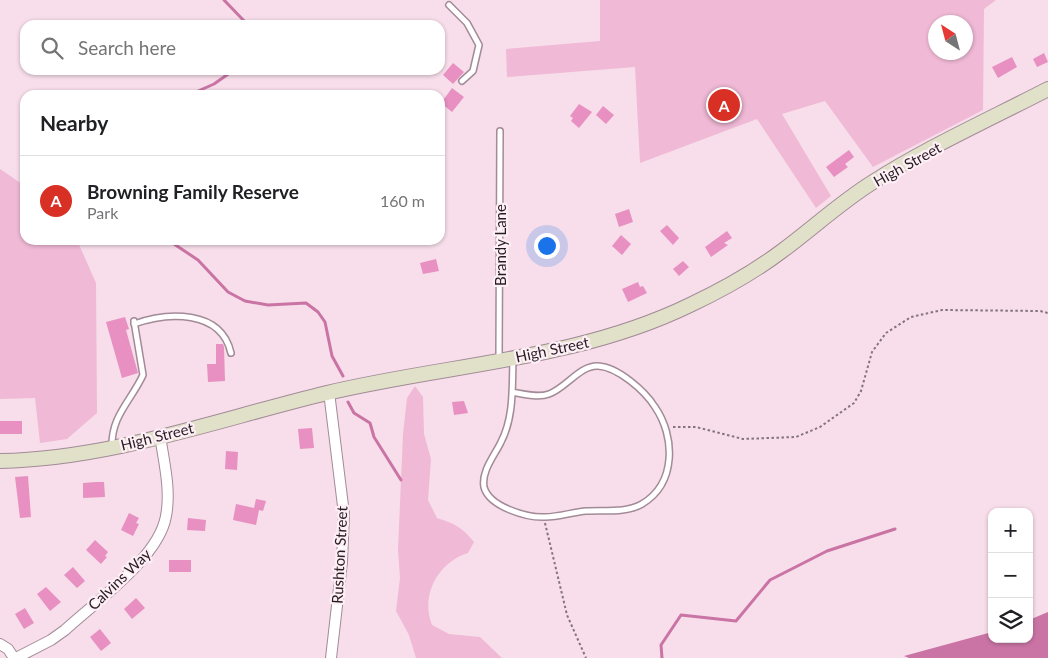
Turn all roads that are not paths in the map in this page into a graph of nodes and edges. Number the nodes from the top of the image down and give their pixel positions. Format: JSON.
{"nodes":[{"id":1,"x":449,"y":5,"type":"dead end"},
{"id":2,"x":462,"y":81,"type":"dead end"},
{"id":3,"x":1048,"y":89,"type":"edge"},
{"id":4,"x":500,"y":131,"type":"dead end"},
{"id":5,"x":231,"y":353,"type":"dead end"},
{"id":6,"x":506,"y":359,"type":"junction"},
{"id":7,"x":329,"y":392,"type":"junction"},
{"id":8,"x":512,"y":392,"type":"junction"},
{"id":9,"x":160,"y":436,"type":"junction"},
{"id":10,"x":112,"y":447,"type":"junction"},
{"id":11,"x":0,"y":461,"type":"edge"},
{"id":12,"x":0,"y":644,"type":"edge"},
{"id":13,"x":15,"y":658,"type":"edge"},
{"id":14,"x":330,"y":658,"type":"edge"}],
"edges":[{"from":1,"to":2,"type":"lane"},
{"from":3,"to":6,"type":"street","name":"High Street"},
{"from":4,"to":6,"type":"lane","name":"Brandy Lane"},
{"from":5,"to":10,"type":"lane"},
{"from":6,"to":7,"type":"street","name":"High Street"},
{"from":6,"to":8,"type":"lane","name":"Brandy Lane"},
{"from":7,"to":9,"type":"street","name":"High Street"},
{"from":7,"to":14,"type":"street","name":"Rushton Street"},
{"from":8,"to":8,"type":"lane"},
{"from":9,"to":10,"type":"street","name":"High Street"},
{"from":9,"to":13,"type":"street","name":"Calvins Way"},
{"from":10,"to":11,"type":"street","name":"High Street"},
{"from":12,"to":13,"type":"street","name":"Calvins Way"}]}
